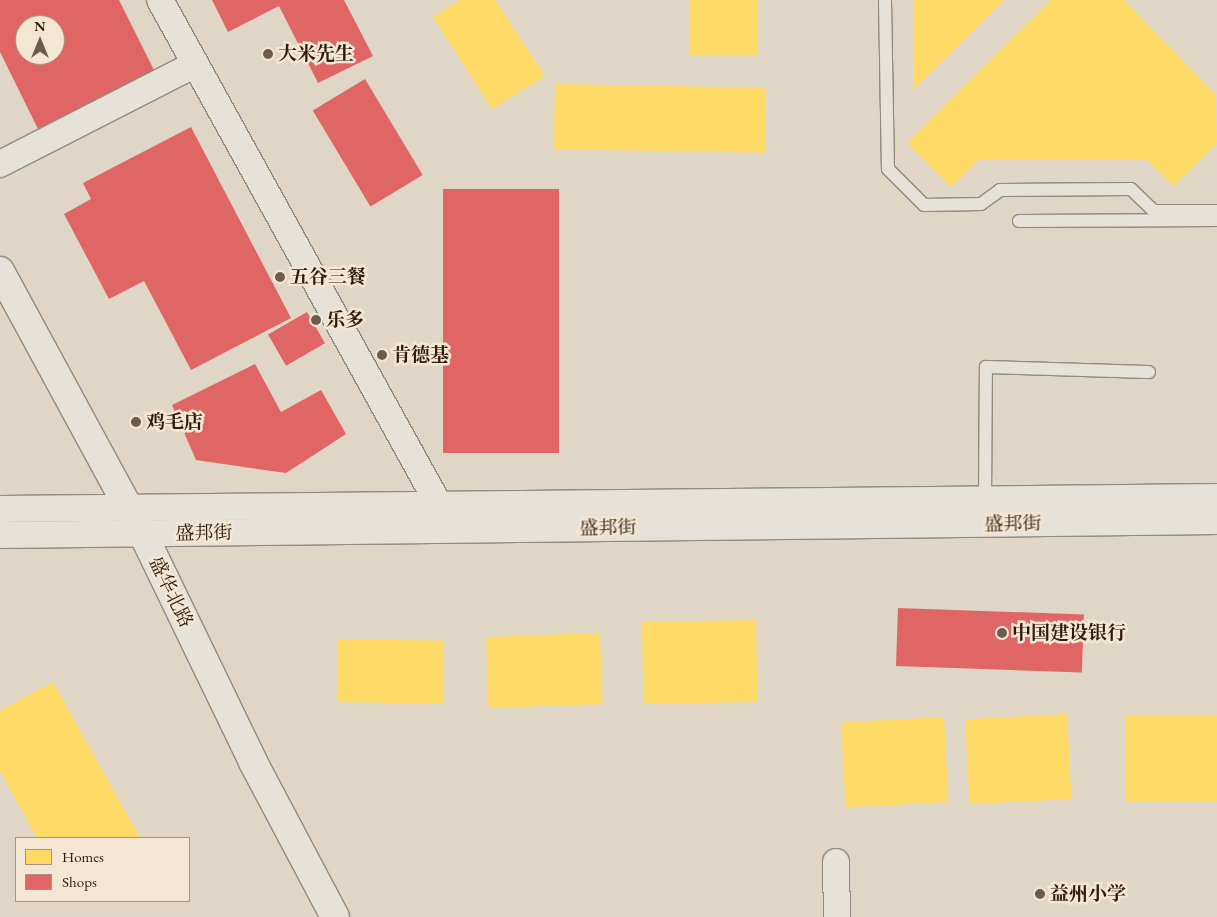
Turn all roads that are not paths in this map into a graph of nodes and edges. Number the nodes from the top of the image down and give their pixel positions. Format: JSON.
{"nodes":[{"id":1,"x":160,"y":0,"type":"edge"},
{"id":2,"x":885,"y":0,"type":"edge"},
{"id":3,"x":195,"y":64,"type":"junction"},
{"id":4,"x":0,"y":164,"type":"edge"},
{"id":5,"x":1217,"y":211,"type":"edge"},
{"id":6,"x":1217,"y":220,"type":"edge"},
{"id":7,"x":1019,"y":221,"type":"dead end"},
{"id":8,"x":0,"y":271,"type":"edge"},
{"id":9,"x":1149,"y":372,"type":"dead end"},
{"id":10,"x":1217,"y":497,"type":"edge"},
{"id":11,"x":985,"y":499,"type":"junction"},
{"id":12,"x":439,"y":505,"type":"junction"},
{"id":13,"x":0,"y":509,"type":"edge"},
{"id":14,"x":129,"y":509,"type":"junction"},
{"id":15,"x":1217,"y":522,"type":"edge"},
{"id":16,"x":143,"y":534,"type":"junction"},
{"id":17,"x":0,"y":535,"type":"edge"},
{"id":18,"x":836,"y":862,"type":"dead end"},
{"id":19,"x":335,"y":917,"type":"edge"},
{"id":20,"x":837,"y":917,"type":"edge"}],
"edges":[{"from":1,"to":3,"type":"street"},
{"from":2,"to":5,"type":"lane"},
{"from":3,"to":4,"type":"street"},
{"from":3,"to":12,"type":"street"},
{"from":6,"to":7,"type":"lane"},
{"from":8,"to":14,"type":"street","name":"盛华北路"},
{"from":9,"to":11,"type":"lane"},
{"from":10,"to":11,"type":"street","name":"盛邦街"},
{"from":11,"to":12,"type":"street","name":"盛邦街"},
{"from":12,"to":14,"type":"street","name":"盛邦街"},
{"from":13,"to":14,"type":"street","name":"盛邦街"},
{"from":14,"to":16,"type":"street","name":"盛华北路"},
{"from":15,"to":16,"type":"street","name":"盛邦街"},
{"from":16,"to":17,"type":"street","name":"盛邦街"},
{"from":16,"to":19,"type":"street","name":"盛华北路"},
{"from":18,"to":20,"type":"street"}]}
